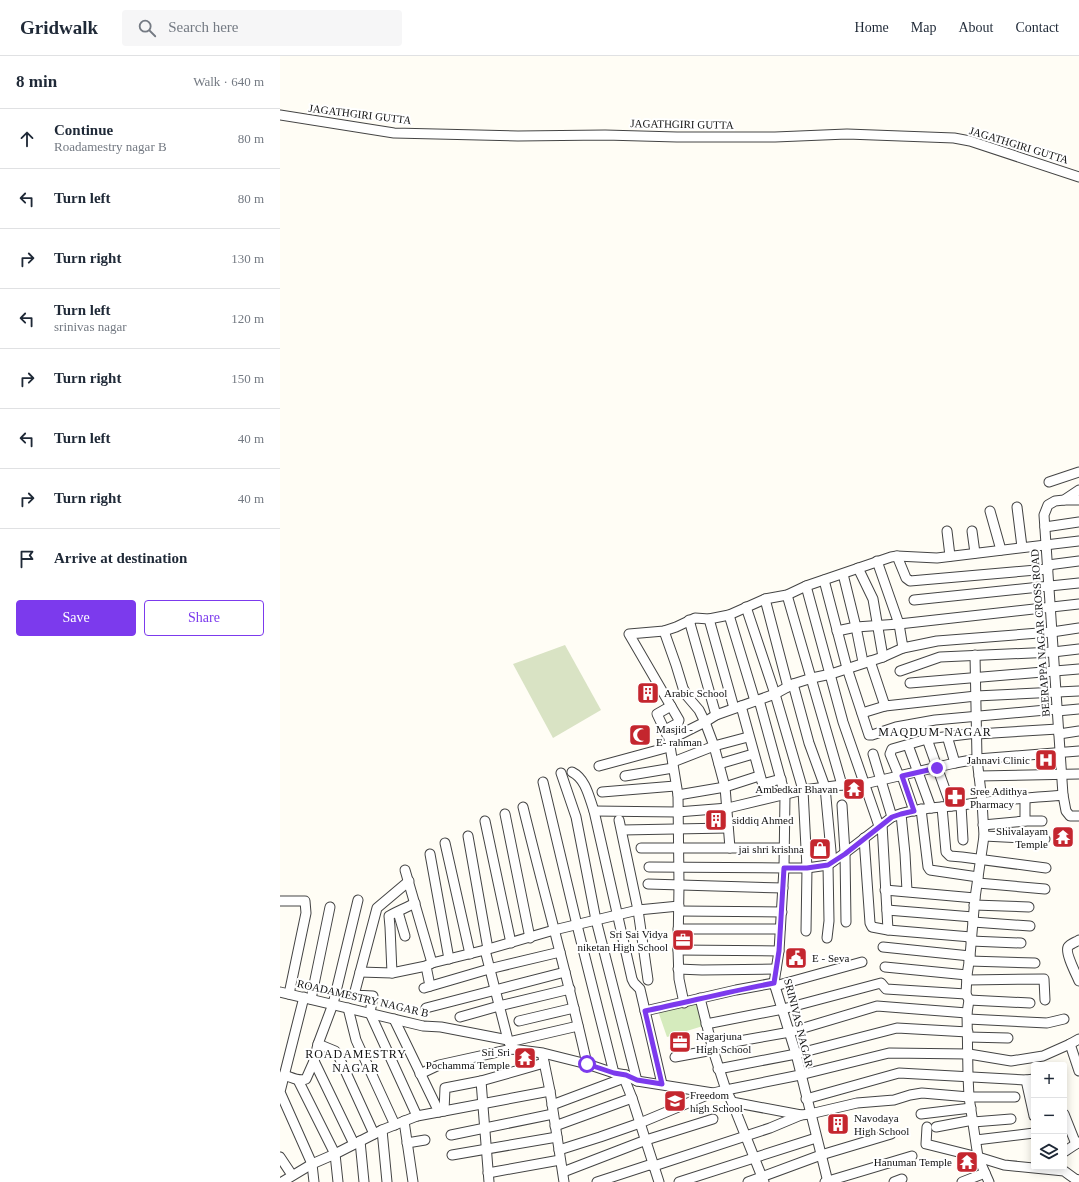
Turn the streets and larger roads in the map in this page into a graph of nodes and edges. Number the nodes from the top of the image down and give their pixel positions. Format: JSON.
{"nodes":[{"id":1,"x":280,"y":116,"type":"edge"},
{"id":2,"x":1079,"y":177,"type":"edge"},
{"id":3,"x":1079,"y":472,"type":"edge"},
{"id":4,"x":1049,"y":482,"type":"dead end"},
{"id":5,"x":1079,"y":490,"type":"edge"},
{"id":6,"x":1064,"y":500,"type":"junction"},
{"id":7,"x":1079,"y":500,"type":"edge"},
{"id":8,"x":1017,"y":507,"type":"dead end"},
{"id":9,"x":990,"y":511,"type":"dead end"},
{"id":10,"x":1079,"y":522,"type":"edge"},
{"id":11,"x":1045,"y":527,"type":"junction"},
{"id":12,"x":972,"y":531,"type":"dead end"},
{"id":13,"x":947,"y":532,"type":"dead end"},
{"id":14,"x":1079,"y":541,"type":"edge"},
{"id":15,"x":1046,"y":545,"type":"junction"},
{"id":16,"x":1022,"y":547,"type":"junction"},
{"id":17,"x":1001,"y":550,"type":"junction"},
{"id":18,"x":975,"y":553,"type":"junction"},
{"id":19,"x":897,"y":556,"type":"junction"},
{"id":20,"x":950,"y":556,"type":"junction"},
{"id":21,"x":877,"y":561,"type":"junction"},
{"id":22,"x":1079,"y":561,"type":"edge"},
{"id":23,"x":1048,"y":567,"type":"junction"},
{"id":24,"x":858,"y":568,"type":"junction"},
{"id":25,"x":843,"y":574,"type":"junction"},
{"id":26,"x":824,"y":580,"type":"junction"},
{"id":27,"x":1079,"y":583,"type":"edge"},
{"id":28,"x":806,"y":586,"type":"junction"},
{"id":29,"x":1049,"y":586,"type":"junction"},
{"id":30,"x":787,"y":595,"type":"junction"},
{"id":31,"x":765,"y":600,"type":"junction"},
{"id":32,"x":914,"y":600,"type":"dead end"},
{"id":33,"x":1079,"y":604,"type":"edge"},
{"id":34,"x":746,"y":607,"type":"junction"},
{"id":35,"x":1051,"y":608,"type":"junction"},
{"id":36,"x":729,"y":615,"type":"junction"},
{"id":37,"x":709,"y":619,"type":"junction"},
{"id":38,"x":689,"y":620,"type":"junction"},
{"id":39,"x":878,"y":624,"type":"junction"},
{"id":40,"x":899,"y":624,"type":"junction"},
{"id":41,"x":856,"y":627,"type":"junction"},
{"id":42,"x":1079,"y":628,"type":"edge"},
{"id":43,"x":664,"y":631,"type":"junction"},
{"id":44,"x":837,"y":631,"type":"junction"},
{"id":45,"x":1052,"y":632,"type":"junction"},
{"id":46,"x":903,"y":648,"type":"junction"},
{"id":47,"x":1079,"y":649,"type":"edge"},
{"id":48,"x":1053,"y":652,"type":"junction"},
{"id":49,"x":975,"y":655,"type":"junction"},
{"id":50,"x":883,"y":656,"type":"junction"},
{"id":51,"x":867,"y":662,"type":"junction"},
{"id":52,"x":847,"y":668,"type":"junction"},
{"id":53,"x":1079,"y":669,"type":"edge"},
{"id":54,"x":900,"y":671,"type":"dead end"},
{"id":55,"x":1055,"y":672,"type":"junction"},
{"id":56,"x":831,"y":674,"type":"junction"},
{"id":57,"x":812,"y":678,"type":"junction"},
{"id":58,"x":976,"y":678,"type":"junction"},
{"id":59,"x":910,"y":683,"type":"dead end"},
{"id":60,"x":790,"y":686,"type":"junction"},
{"id":61,"x":1079,"y":691,"type":"edge"},
{"id":62,"x":1056,"y":693,"type":"junction"},
{"id":63,"x":775,"y":694,"type":"junction"},
{"id":64,"x":976,"y":696,"type":"junction"},
{"id":65,"x":757,"y":701,"type":"junction"},
{"id":66,"x":671,"y":706,"type":"junction"},
{"id":67,"x":885,"y":706,"type":"junction"},
{"id":68,"x":737,"y":707,"type":"junction"},
{"id":69,"x":1079,"y":709,"type":"edge"},
{"id":70,"x":1057,"y":710,"type":"junction"},
{"id":71,"x":862,"y":713,"type":"junction"},
{"id":72,"x":716,"y":715,"type":"junction"},
{"id":73,"x":976,"y":717,"type":"junction"},
{"id":74,"x":705,"y":722,"type":"junction"},
{"id":75,"x":665,"y":730,"type":"junction"},
{"id":76,"x":1079,"y":731,"type":"edge"},
{"id":77,"x":1058,"y":732,"type":"junction"},
{"id":78,"x":977,"y":734,"type":"junction"},
{"id":79,"x":948,"y":736,"type":"junction"},
{"id":80,"x":748,"y":737,"type":"junction"},
{"id":81,"x":927,"y":740,"type":"junction"},
{"id":82,"x":669,"y":744,"type":"junction"},
{"id":83,"x":908,"y":745,"type":"junction"},
{"id":84,"x":714,"y":746,"type":"junction"},
{"id":85,"x":1079,"y":751,"type":"edge"},
{"id":86,"x":1060,"y":752,"type":"junction"},
{"id":87,"x":753,"y":754,"type":"junction"},
{"id":88,"x":873,"y":754,"type":"dead end"},
{"id":89,"x":977,"y":760,"type":"junction"},
{"id":90,"x":955,"y":763,"type":"junction"},
{"id":91,"x":720,"y":764,"type":"junction"},
{"id":92,"x":673,"y":765,"type":"junction"},
{"id":93,"x":599,"y":766,"type":"dead end"},
{"id":94,"x":937,"y":768,"type":"junction"},
{"id":95,"x":572,"y":772,"type":"dead end"},
{"id":96,"x":917,"y":772,"type":"junction"},
{"id":97,"x":562,"y":773,"type":"dead end"},
{"id":98,"x":1061,"y":774,"type":"junction"},
{"id":99,"x":1079,"y":774,"type":"edge"},
{"id":100,"x":625,"y":776,"type":"dead end"},
{"id":101,"x":760,"y":776,"type":"junction"},
{"id":102,"x":901,"y":776,"type":"junction"},
{"id":103,"x":979,"y":776,"type":"junction"},
{"id":104,"x":781,"y":779,"type":"junction"},
{"id":105,"x":881,"y":779,"type":"junction"},
{"id":106,"x":543,"y":782,"type":"dead end"},
{"id":107,"x":864,"y":784,"type":"junction"},
{"id":108,"x":842,"y":785,"type":"junction"},
{"id":109,"x":725,"y":787,"type":"junction"},
{"id":110,"x":825,"y":787,"type":"junction"},
{"id":111,"x":804,"y":790,"type":"junction"},
{"id":112,"x":676,"y":791,"type":"junction"},
{"id":113,"x":602,"y":792,"type":"dead end"},
{"id":114,"x":785,"y":795,"type":"junction"},
{"id":115,"x":1063,"y":795,"type":"junction"},
{"id":116,"x":1025,"y":798,"type":"junction"},
{"id":117,"x":982,"y":801,"type":"junction"},
{"id":118,"x":842,"y":805,"type":"dead end"},
{"id":119,"x":961,"y":805,"type":"junction"},
{"id":120,"x":946,"y":806,"type":"junction"},
{"id":121,"x":523,"y":807,"type":"dead end"},
{"id":122,"x":728,"y":808,"type":"junction"},
{"id":123,"x":922,"y":809,"type":"junction"},
{"id":124,"x":594,"y":811,"type":"junction"},
{"id":125,"x":677,"y":812,"type":"junction"},
{"id":126,"x":505,"y":814,"type":"dead end"},
{"id":127,"x":901,"y":814,"type":"junction"},
{"id":128,"x":1079,"y":816,"type":"edge"},
{"id":129,"x":892,"y":817,"type":"junction"},
{"id":130,"x":619,"y":820,"type":"dead end"},
{"id":131,"x":485,"y":821,"type":"dead end"},
{"id":132,"x":1025,"y":821,"type":"junction"},
{"id":133,"x":1042,"y":821,"type":"dead end"},
{"id":134,"x":881,"y":825,"type":"junction"},
{"id":135,"x":984,"y":825,"type":"junction"},
{"id":136,"x":728,"y":828,"type":"junction"},
{"id":137,"x":678,"y":829,"type":"junction"},
{"id":138,"x":622,"y":830,"type":"junction"},
{"id":139,"x":468,"y":836,"type":"dead end"},
{"id":140,"x":984,"y":836,"type":"junction"},
{"id":141,"x":864,"y":838,"type":"junction"},
{"id":142,"x":1045,"y":839,"type":"dead end"},
{"id":143,"x":963,"y":840,"type":"dead end"},
{"id":144,"x":444,"y":843,"type":"dead end"},
{"id":145,"x":678,"y":847,"type":"junction"},
{"id":146,"x":641,"y":848,"type":"dead end"},
{"id":147,"x":730,"y":848,"type":"junction"},
{"id":148,"x":785,"y":848,"type":"junction"},
{"id":149,"x":430,"y":854,"type":"dead end"},
{"id":150,"x":845,"y":854,"type":"junction"},
{"id":151,"x":980,"y":860,"type":"junction"},
{"id":152,"x":830,"y":863,"type":"junction"},
{"id":153,"x":649,"y":867,"type":"dead end"},
{"id":154,"x":679,"y":867,"type":"junction"},
{"id":155,"x":784,"y":868,"type":"junction"},
{"id":156,"x":807,"y":868,"type":"junction"},
{"id":157,"x":1046,"y":868,"type":"dead end"},
{"id":158,"x":405,"y":870,"type":"dead end"},
{"id":159,"x":978,"y":880,"type":"junction"},
{"id":160,"x":409,"y":881,"type":"junction"},
{"id":161,"x":648,"y":884,"type":"dead end"},
{"id":162,"x":679,"y":886,"type":"junction"},
{"id":163,"x":783,"y":888,"type":"junction"},
{"id":164,"x":1045,"y":889,"type":"dead end"},
{"id":165,"x":885,"y":890,"type":"junction"},
{"id":166,"x":907,"y":891,"type":"junction"},
{"id":167,"x":358,"y":900,"type":"dead end"},
{"id":168,"x":975,"y":902,"type":"junction"},
{"id":169,"x":280,"y":903,"type":"edge"},
{"id":170,"x":415,"y":903,"type":"junction"},
{"id":171,"x":330,"y":907,"type":"dead end"},
{"id":172,"x":1029,"y":907,"type":"dead end"},
{"id":173,"x":679,"y":908,"type":"junction"},
{"id":174,"x":638,"y":910,"type":"junction"},
{"id":175,"x":887,"y":910,"type":"junction"},
{"id":176,"x":398,"y":912,"type":"junction"},
{"id":177,"x":782,"y":912,"type":"junction"},
{"id":178,"x":617,"y":916,"type":"junction"},
{"id":179,"x":596,"y":920,"type":"junction"},
{"id":180,"x":973,"y":920,"type":"junction"},
{"id":181,"x":846,"y":922,"type":"dead end"},
{"id":182,"x":576,"y":925,"type":"junction"},
{"id":183,"x":1030,"y":926,"type":"dead end"},
{"id":184,"x":678,"y":929,"type":"junction"},
{"id":185,"x":780,"y":929,"type":"junction"},
{"id":186,"x":554,"y":930,"type":"junction"},
{"id":187,"x":888,"y":930,"type":"junction"},
{"id":188,"x":806,"y":931,"type":"dead end"},
{"id":189,"x":405,"y":936,"type":"dead end"},
{"id":190,"x":530,"y":938,"type":"junction"},
{"id":191,"x":827,"y":938,"type":"dead end"},
{"id":192,"x":971,"y":939,"type":"junction"},
{"id":193,"x":1079,"y":940,"type":"edge"},
{"id":194,"x":511,"y":943,"type":"junction"},
{"id":195,"x":1022,"y":943,"type":"dead end"},
{"id":196,"x":883,"y":947,"type":"dead end"},
{"id":197,"x":487,"y":949,"type":"junction"},
{"id":198,"x":678,"y":950,"type":"junction"},
{"id":199,"x":779,"y":951,"type":"junction"},
{"id":200,"x":560,"y":952,"type":"junction"},
{"id":201,"x":470,"y":954,"type":"junction"},
{"id":202,"x":449,"y":959,"type":"junction"},
{"id":203,"x":970,"y":959,"type":"junction"},
{"id":204,"x":862,"y":962,"type":"dead end"},
{"id":205,"x":1035,"y":963,"type":"dead end"},
{"id":206,"x":429,"y":964,"type":"junction"},
{"id":207,"x":885,"y":967,"type":"dead end"},
{"id":208,"x":490,"y":969,"type":"junction"},
{"id":209,"x":678,"y":969,"type":"junction"},
{"id":210,"x":776,"y":969,"type":"junction"},
{"id":211,"x":360,"y":972,"type":"junction"},
{"id":212,"x":565,"y":972,"type":"junction"},
{"id":213,"x":392,"y":973,"type":"junction"},
{"id":214,"x":967,"y":977,"type":"junction"},
{"id":215,"x":648,"y":980,"type":"dead end"},
{"id":216,"x":1079,"y":980,"type":"edge"},
{"id":217,"x":775,"y":984,"type":"junction"},
{"id":218,"x":495,"y":989,"type":"junction"},
{"id":219,"x":570,"y":989,"type":"junction"},
{"id":220,"x":283,"y":994,"type":"edge"},
{"id":221,"x":967,"y":997,"type":"junction"},
{"id":222,"x":308,"y":998,"type":"junction"},
{"id":223,"x":700,"y":998,"type":"junction"},
{"id":224,"x":1045,"y":1000,"type":"dead end"},
{"id":225,"x":684,"y":1003,"type":"junction"},
{"id":226,"x":1030,"y":1003,"type":"dead end"},
{"id":227,"x":333,"y":1004,"type":"junction"},
{"id":228,"x":499,"y":1006,"type":"junction"},
{"id":229,"x":348,"y":1008,"type":"junction"},
{"id":230,"x":426,"y":1008,"type":"dead end"},
{"id":231,"x":574,"y":1008,"type":"junction"},
{"id":232,"x":783,"y":1009,"type":"junction"},
{"id":233,"x":645,"y":1011,"type":"junction"},
{"id":234,"x":370,"y":1014,"type":"junction"},
{"id":235,"x":968,"y":1016,"type":"junction"},
{"id":236,"x":460,"y":1017,"type":"dead end"},
{"id":237,"x":394,"y":1019,"type":"junction"},
{"id":238,"x":1064,"y":1019,"type":"dead end"},
{"id":239,"x":519,"y":1021,"type":"dead end"},
{"id":240,"x":706,"y":1024,"type":"junction"},
{"id":241,"x":578,"y":1026,"type":"junction"},
{"id":242,"x":790,"y":1032,"type":"junction"},
{"id":243,"x":968,"y":1035,"type":"junction"},
{"id":244,"x":1008,"y":1038,"type":"dead end"},
{"id":245,"x":1079,"y":1039,"type":"edge"},
{"id":246,"x":510,"y":1043,"type":"junction"},
{"id":247,"x":318,"y":1044,"type":"junction"},
{"id":248,"x":1070,"y":1044,"type":"junction"},
{"id":249,"x":712,"y":1048,"type":"junction"},
{"id":250,"x":543,"y":1053,"type":"junction"},
{"id":251,"x":796,"y":1054,"type":"junction"},
{"id":252,"x":969,"y":1054,"type":"junction"},
{"id":253,"x":675,"y":1057,"type":"dead end"},
{"id":254,"x":1045,"y":1060,"type":"edge"},
{"id":255,"x":314,"y":1061,"type":"junction"},
{"id":256,"x":544,"y":1063,"type":"junction"},
{"id":257,"x":587,"y":1064,"type":"junction"},
{"id":258,"x":718,"y":1069,"type":"junction"},
{"id":259,"x":1079,"y":1071,"type":"edge"},
{"id":260,"x":614,"y":1073,"type":"junction"},
{"id":261,"x":420,"y":1074,"type":"junction"},
{"id":262,"x":284,"y":1075,"type":"junction"},
{"id":263,"x":800,"y":1075,"type":"junction"},
{"id":264,"x":625,"y":1076,"type":"junction"},
{"id":265,"x":968,"y":1076,"type":"junction"},
{"id":266,"x":1030,"y":1079,"type":"edge"},
{"id":267,"x":298,"y":1080,"type":"junction"},
{"id":268,"x":637,"y":1080,"type":"junction"},
{"id":269,"x":481,"y":1081,"type":"junction"},
{"id":270,"x":662,"y":1084,"type":"junction"},
{"id":271,"x":726,"y":1090,"type":"junction"},
{"id":272,"x":550,"y":1092,"type":"junction"},
{"id":273,"x":713,"y":1093,"type":"junction"},
{"id":274,"x":1015,"y":1097,"type":"dead end"},
{"id":275,"x":632,"y":1098,"type":"junction"},
{"id":276,"x":969,"y":1098,"type":"junction"},
{"id":277,"x":1032,"y":1098,"type":"edge"},
{"id":278,"x":806,"y":1099,"type":"junction"},
{"id":279,"x":732,"y":1102,"type":"junction"},
{"id":280,"x":483,"y":1105,"type":"junction"},
{"id":281,"x":971,"y":1108,"type":"junction"},
{"id":282,"x":553,"y":1109,"type":"junction"},
{"id":283,"x":441,"y":1111,"type":"junction"},
{"id":284,"x":805,"y":1114,"type":"junction"},
{"id":285,"x":921,"y":1114,"type":"dead end"},
{"id":286,"x":416,"y":1116,"type":"junction"},
{"id":287,"x":1011,"y":1118,"type":"dead end"},
{"id":288,"x":713,"y":1119,"type":"dead end"},
{"id":289,"x":404,"y":1121,"type":"junction"},
{"id":290,"x":973,"y":1121,"type":"junction"},
{"id":291,"x":1067,"y":1121,"type":"edge"},
{"id":292,"x":640,"y":1123,"type":"junction"},
{"id":293,"x":395,"y":1125,"type":"junction"},
{"id":294,"x":555,"y":1126,"type":"junction"},
{"id":295,"x":485,"y":1128,"type":"junction"},
{"id":296,"x":378,"y":1132,"type":"junction"},
{"id":297,"x":1031,"y":1133,"type":"edge"},
{"id":298,"x":891,"y":1134,"type":"dead end"},
{"id":299,"x":451,"y":1135,"type":"dead end"},
{"id":300,"x":746,"y":1136,"type":"junction"},
{"id":301,"x":557,"y":1137,"type":"junction"},
{"id":302,"x":816,"y":1138,"type":"junction"},
{"id":303,"x":425,"y":1140,"type":"dead end"},
{"id":304,"x":646,"y":1140,"type":"junction"},
{"id":305,"x":976,"y":1140,"type":"junction"},
{"id":306,"x":357,"y":1143,"type":"junction"},
{"id":307,"x":407,"y":1143,"type":"junction"},
{"id":308,"x":1077,"y":1143,"type":"edge"},
{"id":309,"x":486,"y":1149,"type":"junction"},
{"id":310,"x":559,"y":1150,"type":"junction"},
{"id":311,"x":1067,"y":1150,"type":"edge"},
{"id":312,"x":335,"y":1154,"type":"junction"},
{"id":313,"x":452,"y":1155,"type":"dead end"},
{"id":314,"x":821,"y":1155,"type":"junction"},
{"id":315,"x":912,"y":1156,"type":"dead end"},
{"id":316,"x":280,"y":1157,"type":"edge"},
{"id":317,"x":978,"y":1157,"type":"junction"},
{"id":318,"x":754,"y":1159,"type":"junction"},
{"id":319,"x":560,"y":1160,"type":"junction"},
{"id":320,"x":312,"y":1164,"type":"junction"},
{"id":321,"x":654,"y":1166,"type":"junction"},
{"id":322,"x":1031,"y":1167,"type":"edge"},
{"id":323,"x":1058,"y":1170,"type":"edge"},
{"id":324,"x":562,"y":1172,"type":"junction"},
{"id":325,"x":985,"y":1173,"type":"junction"},
{"id":326,"x":292,"y":1175,"type":"junction"},
{"id":327,"x":489,"y":1177,"type":"edge"},
{"id":328,"x":763,"y":1179,"type":"edge"},
{"id":329,"x":1075,"y":1181,"type":"edge"},
{"id":330,"x":282,"y":1182,"type":"edge"},
{"id":331,"x":314,"y":1182,"type":"edge"},
{"id":332,"x":338,"y":1182,"type":"edge"},
{"id":333,"x":364,"y":1182,"type":"edge"},
{"id":334,"x":387,"y":1182,"type":"edge"},
{"id":335,"x":413,"y":1182,"type":"edge"},
{"id":336,"x":564,"y":1182,"type":"edge"},
{"id":337,"x":597,"y":1182,"type":"edge"},
{"id":338,"x":659,"y":1182,"type":"edge"},
{"id":339,"x":680,"y":1182,"type":"edge"},
{"id":340,"x":748,"y":1182,"type":"edge"},
{"id":341,"x":827,"y":1182,"type":"edge"},
{"id":342,"x":962,"y":1182,"type":"edge"},
{"id":343,"x":989,"y":1182,"type":"edge"}],
"edges":[{"from":1,"to":2,"type":"street","name":"JAGATHGIRI GUTTA"},
{"from":3,"to":4,"type":"street"},
{"from":5,"to":6,"type":"street","name":"BEERAPPA NAGAR CROSS ROAD"},
{"from":6,"to":7,"type":"street"},
{"from":6,"to":11,"type":"street","name":"BEERAPPA NAGAR CROSS ROAD"},
{"from":8,"to":16,"type":"street"},
{"from":9,"to":17,"type":"street"},
{"from":10,"to":11,"type":"street"},
{"from":11,"to":15,"type":"street","name":"BEERAPPA NAGAR CROSS ROAD"},
{"from":12,"to":18,"type":"street"},
{"from":13,"to":20,"type":"street"},
{"from":14,"to":15,"type":"street"},
{"from":15,"to":16,"type":"street"},
{"from":15,"to":23,"type":"street","name":"BEERAPPA NAGAR CROSS ROAD"},
{"from":16,"to":17,"type":"street"},
{"from":17,"to":18,"type":"street"},
{"from":18,"to":20,"type":"street"},
{"from":19,"to":20,"type":"street"},
{"from":19,"to":21,"type":"street"},
{"from":19,"to":23,"type":"street"},
{"from":21,"to":24,"type":"street"},
{"from":21,"to":40,"type":"street"},
{"from":22,"to":23,"type":"street"},
{"from":23,"to":29,"type":"street","name":"BEERAPPA NAGAR CROSS ROAD"},
{"from":24,"to":25,"type":"street"},
{"from":24,"to":39,"type":"street"},
{"from":25,"to":26,"type":"street"},
{"from":25,"to":41,"type":"street"},
{"from":26,"to":28,"type":"street"},
{"from":26,"to":44,"type":"street"},
{"from":27,"to":29,"type":"street"},
{"from":28,"to":30,"type":"street"},
{"from":28,"to":56,"type":"street"},
{"from":29,"to":32,"type":"street"},
{"from":29,"to":35,"type":"street","name":"BEERAPPA NAGAR CROSS ROAD"},
{"from":30,"to":31,"type":"street"},
{"from":30,"to":57,"type":"street"},
{"from":31,"to":34,"type":"street"},
{"from":31,"to":60,"type":"street"},
{"from":33,"to":35,"type":"street"},
{"from":34,"to":36,"type":"street"},
{"from":34,"to":63,"type":"street"},
{"from":35,"to":40,"type":"street"},
{"from":35,"to":45,"type":"street","name":"BEERAPPA NAGAR CROSS ROAD"},
{"from":36,"to":37,"type":"street"},
{"from":36,"to":65,"type":"street","name":"SRINIVAS NAGAR"},
{"from":37,"to":38,"type":"street"},
{"from":37,"to":68,"type":"street"},
{"from":38,"to":43,"type":"street"},
{"from":38,"to":72,"type":"street"},
{"from":39,"to":40,"type":"street"},
{"from":39,"to":41,"type":"street"},
{"from":39,"to":50,"type":"street"},
{"from":40,"to":46,"type":"street"},
{"from":41,"to":44,"type":"street"},
{"from":41,"to":51,"type":"street"},
{"from":42,"to":45,"type":"street"},
{"from":43,"to":66,"type":"street"},
{"from":43,"to":74,"type":"street"},
{"from":44,"to":52,"type":"street"},
{"from":45,"to":46,"type":"street"},
{"from":45,"to":48,"type":"street","name":"BEERAPPA NAGAR CROSS ROAD"},
{"from":46,"to":50,"type":"street"},
{"from":47,"to":48,"type":"street"},
{"from":48,"to":49,"type":"street"},
{"from":48,"to":55,"type":"street","name":"BEERAPPA NAGAR CROSS ROAD"},
{"from":49,"to":54,"type":"street"},
{"from":49,"to":58,"type":"street"},
{"from":50,"to":51,"type":"street"},
{"from":51,"to":52,"type":"street"},
{"from":51,"to":67,"type":"street"},
{"from":52,"to":56,"type":"street"},
{"from":52,"to":71,"type":"street"},
{"from":53,"to":55,"type":"street"},
{"from":55,"to":58,"type":"street"},
{"from":55,"to":62,"type":"street","name":"BEERAPPA NAGAR CROSS ROAD"},
{"from":56,"to":57,"type":"street"},
{"from":56,"to":107,"type":"street"},
{"from":57,"to":60,"type":"street"},
{"from":57,"to":108,"type":"street"},
{"from":58,"to":59,"type":"street"},
{"from":58,"to":64,"type":"street"},
{"from":60,"to":63,"type":"street"},
{"from":60,"to":110,"type":"street"},
{"from":61,"to":62,"type":"street"},
{"from":62,"to":64,"type":"street"},
{"from":62,"to":70,"type":"street","name":"BEERAPPA NAGAR CROSS ROAD"},
{"from":63,"to":65,"type":"street"},
{"from":63,"to":111,"type":"street"},
{"from":64,"to":67,"type":"street"},
{"from":64,"to":73,"type":"street"},
{"from":65,"to":68,"type":"street"},
{"from":65,"to":104,"type":"street","name":"SRINIVAS NAGAR"},
{"from":66,"to":75,"type":"street"},
{"from":66,"to":75,"type":"street"},
{"from":67,"to":71,"type":"street"},
{"from":68,"to":72,"type":"street"},
{"from":68,"to":80,"type":"street"},
{"from":69,"to":70,"type":"street"},
{"from":70,"to":73,"type":"street"},
{"from":70,"to":77,"type":"street","name":"BEERAPPA NAGAR CROSS ROAD"},
{"from":71,"to":73,"type":"street"},
{"from":72,"to":74,"type":"street"},
{"from":73,"to":78,"type":"street"},
{"from":74,"to":82,"type":"street"},
{"from":74,"to":84,"type":"street"},
{"from":75,"to":82,"type":"street"},
{"from":76,"to":77,"type":"street"},
{"from":77,"to":78,"type":"street"},
{"from":77,"to":86,"type":"street","name":"BEERAPPA NAGAR CROSS ROAD"},
{"from":78,"to":79,"type":"street"},
{"from":78,"to":89,"type":"street"},
{"from":79,"to":81,"type":"street"},
{"from":79,"to":90,"type":"street"},
{"from":80,"to":84,"type":"street"},
{"from":80,"to":87,"type":"street"},
{"from":81,"to":83,"type":"street"},
{"from":81,"to":94,"type":"street"},
{"from":82,"to":92,"type":"street"},
{"from":82,"to":93,"type":"street"},
{"from":83,"to":96,"type":"street"},
{"from":83,"to":102,"type":"street"},
{"from":84,"to":91,"type":"street"},
{"from":84,"to":92,"type":"street"},
{"from":85,"to":86,"type":"street"},
{"from":86,"to":89,"type":"street"},
{"from":86,"to":98,"type":"street","name":"BEERAPPA NAGAR CROSS ROAD"},
{"from":87,"to":91,"type":"street"},
{"from":87,"to":101,"type":"street"},
{"from":88,"to":105,"type":"street"},
{"from":89,"to":90,"type":"street"},
{"from":89,"to":103,"type":"street"},
{"from":90,"to":94,"type":"street"},
{"from":91,"to":109,"type":"street"},
{"from":92,"to":100,"type":"street"},
{"from":92,"to":112,"type":"street"},
{"from":94,"to":96,"type":"street"},
{"from":94,"to":120,"type":"street"},
{"from":95,"to":124,"type":"street"},
{"from":96,"to":102,"type":"street"},
{"from":96,"to":123,"type":"street"},
{"from":97,"to":179,"type":"street"},
{"from":98,"to":99,"type":"street"},
{"from":98,"to":103,"type":"street"},
{"from":98,"to":115,"type":"street","name":"BEERAPPA NAGAR CROSS ROAD"},
{"from":101,"to":104,"type":"street"},
{"from":101,"to":109,"type":"street"},
{"from":102,"to":105,"type":"street"},
{"from":102,"to":123,"type":"street"},
{"from":103,"to":117,"type":"street"},
{"from":104,"to":114,"type":"street","name":"SRINIVAS NAGAR"},
{"from":105,"to":107,"type":"street"},
{"from":105,"to":129,"type":"street"},
{"from":106,"to":182,"type":"street"},
{"from":107,"to":108,"type":"street"},
{"from":107,"to":134,"type":"street"},
{"from":108,"to":110,"type":"street"},
{"from":109,"to":112,"type":"street"},
{"from":109,"to":122,"type":"street"},
{"from":110,"to":111,"type":"street"},
{"from":110,"to":152,"type":"street"},
{"from":111,"to":114,"type":"street"},
{"from":111,"to":156,"type":"street"},
{"from":112,"to":113,"type":"street"},
{"from":112,"to":125,"type":"street"},
{"from":114,"to":122,"type":"street"},
{"from":114,"to":148,"type":"street","name":"SRINIVAS NAGAR"},
{"from":115,"to":116,"type":"street"},
{"from":115,"to":128,"type":"street","name":"BEERAPPA NAGAR CROSS ROAD"},
{"from":116,"to":117,"type":"street"},
{"from":116,"to":132,"type":"street"},
{"from":117,"to":119,"type":"street"},
{"from":117,"to":135,"type":"street"},
{"from":118,"to":150,"type":"street"},
{"from":119,"to":120,"type":"street"},
{"from":119,"to":143,"type":"street"},
{"from":120,"to":123,"type":"street"},
{"from":120,"to":151,"type":"street"},
{"from":121,"to":186,"type":"street"},
{"from":122,"to":125,"type":"street"},
{"from":122,"to":136,"type":"street"},
{"from":123,"to":127,"type":"street"},
{"from":123,"to":159,"type":"street"},
{"from":124,"to":125,"type":"street"},
{"from":124,"to":178,"type":"street"},
{"from":125,"to":137,"type":"street"},
{"from":126,"to":190,"type":"street"},
{"from":127,"to":129,"type":"street"},
{"from":127,"to":166,"type":"street"},
{"from":129,"to":134,"type":"street"},
{"from":130,"to":138,"type":"street"},
{"from":131,"to":194,"type":"street"},
{"from":132,"to":133,"type":"street"},
{"from":132,"to":135,"type":"street"},
{"from":134,"to":141,"type":"street"},
{"from":134,"to":165,"type":"street"},
{"from":135,"to":140,"type":"street"},
{"from":136,"to":137,"type":"street"},
{"from":136,"to":147,"type":"street"},
{"from":137,"to":138,"type":"street"},
{"from":137,"to":145,"type":"street"},
{"from":138,"to":174,"type":"street"},
{"from":139,"to":197,"type":"street"},
{"from":140,"to":142,"type":"street"},
{"from":140,"to":151,"type":"street"},
{"from":141,"to":150,"type":"street"},
{"from":141,"to":187,"type":"street"},
{"from":144,"to":201,"type":"street"},
{"from":145,"to":146,"type":"street"},
{"from":145,"to":147,"type":"street"},
{"from":145,"to":154,"type":"street"},
{"from":147,"to":148,"type":"street"},
{"from":148,"to":155,"type":"street","name":"SRINIVAS NAGAR"},
{"from":149,"to":202,"type":"street"},
{"from":150,"to":152,"type":"street"},
{"from":150,"to":181,"type":"street"},
{"from":151,"to":157,"type":"street"},
{"from":151,"to":159,"type":"street"},
{"from":152,"to":156,"type":"street"},
{"from":152,"to":191,"type":"street"},
{"from":153,"to":154,"type":"street"},
{"from":154,"to":155,"type":"street"},
{"from":154,"to":162,"type":"street"},
{"from":155,"to":156,"type":"street"},
{"from":155,"to":163,"type":"street","name":"SRINIVAS NAGAR"},
{"from":156,"to":188,"type":"street"},
{"from":158,"to":160,"type":"street"},
{"from":159,"to":164,"type":"street"},
{"from":159,"to":168,"type":"street"},
{"from":160,"to":170,"type":"street"},
{"from":160,"to":211,"type":"street"},
{"from":161,"to":162,"type":"street"},
{"from":162,"to":163,"type":"street"},
{"from":162,"to":173,"type":"street"},
{"from":163,"to":177,"type":"street","name":"SRINIVAS NAGAR"},
{"from":165,"to":166,"type":"street"},
{"from":165,"to":175,"type":"street"},
{"from":166,"to":168,"type":"street"},
{"from":167,"to":227,"type":"street"},
{"from":168,"to":172,"type":"street"},
{"from":168,"to":180,"type":"street"},
{"from":169,"to":220,"type":"street"},
{"from":170,"to":176,"type":"street"},
{"from":170,"to":206,"type":"street"},
{"from":171,"to":222,"type":"street"},
{"from":173,"to":174,"type":"street"},
{"from":173,"to":177,"type":"street"},
{"from":173,"to":184,"type":"street"},
{"from":174,"to":178,"type":"street"},
{"from":174,"to":215,"type":"street"},
{"from":175,"to":180,"type":"street"},
{"from":175,"to":187,"type":"street"},
{"from":176,"to":189,"type":"street"},
{"from":176,"to":213,"type":"street"},
{"from":177,"to":185,"type":"street","name":"SRINIVAS NAGAR"},
{"from":178,"to":179,"type":"street"},
{"from":178,"to":233,"type":"street"},
{"from":179,"to":182,"type":"street"},
{"from":179,"to":268,"type":"street"},
{"from":180,"to":183,"type":"street"},
{"from":180,"to":192,"type":"street"},
{"from":182,"to":186,"type":"street"},
{"from":182,"to":260,"type":"street"},
{"from":184,"to":185,"type":"street"},
{"from":184,"to":198,"type":"street"},
{"from":185,"to":199,"type":"street","name":"SRINIVAS NAGAR"},
{"from":186,"to":190,"type":"street"},
{"from":186,"to":200,"type":"street"},
{"from":187,"to":192,"type":"street"},
{"from":190,"to":194,"type":"street"},
{"from":192,"to":195,"type":"street"},
{"from":192,"to":203,"type":"street"},
{"from":193,"to":216,"type":"street"},
{"from":194,"to":197,"type":"street"},
{"from":196,"to":203,"type":"street"},
{"from":197,"to":201,"type":"street"},
{"from":197,"to":208,"type":"street"},
{"from":198,"to":199,"type":"street"},
{"from":198,"to":209,"type":"street"},
{"from":199,"to":210,"type":"street","name":"SRINIVAS NAGAR"},
{"from":200,"to":208,"type":"street"},
{"from":200,"to":212,"type":"street"},
{"from":201,"to":202,"type":"street"},
{"from":202,"to":206,"type":"street"},
{"from":203,"to":205,"type":"street"},
{"from":203,"to":214,"type":"street"},
{"from":204,"to":217,"type":"street"},
{"from":206,"to":208,"type":"street"},
{"from":206,"to":213,"type":"street"},
{"from":207,"to":214,"type":"street"},
{"from":208,"to":218,"type":"street"},
{"from":209,"to":210,"type":"street"},
{"from":209,"to":225,"type":"street"},
{"from":210,"to":217,"type":"street","name":"SRINIVAS NAGAR"},
{"from":211,"to":213,"type":"street"},
{"from":211,"to":234,"type":"street"},
{"from":212,"to":218,"type":"street"},
{"from":212,"to":219,"type":"street"},
{"from":214,"to":221,"type":"street"},
{"from":214,"to":224,"type":"street"},
{"from":217,"to":223,"type":"street"},
{"from":217,"to":232,"type":"street","name":"SRINIVAS NAGAR"},
{"from":218,"to":228,"type":"street"},
{"from":218,"to":230,"type":"street"},
{"from":219,"to":228,"type":"street"},
{"from":219,"to":231,"type":"street"},
{"from":220,"to":222,"type":"street","name":"ROADAMESTRY NAGAR B"},
{"from":221,"to":226,"type":"street"},
{"from":221,"to":232,"type":"street"},
{"from":221,"to":235,"type":"street"},
{"from":222,"to":227,"type":"street","name":"ROADAMESTRY NAGAR B"},
{"from":222,"to":262,"type":"street"},
{"from":223,"to":225,"type":"street"},
{"from":223,"to":240,"type":"street"},
{"from":225,"to":233,"type":"street"},
{"from":227,"to":229,"type":"street","name":"ROADAMESTRY NAGAR B"},
{"from":227,"to":247,"type":"street"},
{"from":228,"to":236,"type":"street"},
{"from":228,"to":246,"type":"street"},
{"from":229,"to":234,"type":"street","name":"ROADAMESTRY NAGAR B"},
{"from":229,"to":293,"type":"street"},
{"from":231,"to":239,"type":"street"},
{"from":231,"to":241,"type":"street"},
{"from":232,"to":240,"type":"street"},
{"from":232,"to":242,"type":"street","name":"SRINIVAS NAGAR"},
{"from":233,"to":270,"type":"street"},
{"from":234,"to":237,"type":"street","name":"ROADAMESTRY NAGAR B"},
{"from":234,"to":286,"type":"street"},
{"from":235,"to":238,"type":"street"},
{"from":235,"to":242,"type":"street"},
{"from":235,"to":243,"type":"street"},
{"from":237,"to":246,"type":"street","name":"ROADAMESTRY NAGAR B"},
{"from":237,"to":261,"type":"street"},
{"from":240,"to":249,"type":"street"},
{"from":241,"to":246,"type":"street"},
{"from":241,"to":257,"type":"street"},
{"from":242,"to":249,"type":"street"},
{"from":242,"to":251,"type":"street","name":"SRINIVAS NAGAR"},
{"from":243,"to":244,"type":"street"},
{"from":243,"to":251,"type":"street"},
{"from":243,"to":252,"type":"street"},
{"from":245,"to":248,"type":"street","name":"ROADAMESTRY NAGAR B"},
{"from":246,"to":250,"type":"street","name":"ROADAMESTRY NAGAR B"},
{"from":246,"to":261,"type":"street"},
{"from":247,"to":255,"type":"street"},
{"from":247,"to":296,"type":"street"},
{"from":248,"to":254,"type":"street","name":"ROADAMESTRY NAGAR B"},
{"from":248,"to":259,"type":"street"},
{"from":249,"to":253,"type":"street"},
{"from":249,"to":258,"type":"street"},
{"from":250,"to":256,"type":"street"},
{"from":250,"to":257,"type":"street","name":"ROADAMESTRY NAGAR B"},
{"from":251,"to":258,"type":"street"},
{"from":251,"to":263,"type":"street","name":"SRINIVAS NAGAR"},
{"from":252,"to":254,"type":"street","name":"ROADAMESTRY NAGAR B"},
{"from":252,"to":263,"type":"street","name":"ROADAMESTRY NAGAR B"},
{"from":252,"to":265,"type":"street"},
{"from":255,"to":267,"type":"street"},
{"from":255,"to":306,"type":"street"},
{"from":256,"to":269,"type":"street"},
{"from":256,"to":272,"type":"street"},
{"from":257,"to":260,"type":"street","name":"ROADAMESTRY NAGAR B"},
{"from":258,"to":271,"type":"street"},
{"from":260,"to":264,"type":"street","name":"ROADAMESTRY NAGAR B"},
{"from":261,"to":283,"type":"street"},
{"from":262,"to":267,"type":"street"},
{"from":262,"to":320,"type":"street"},
{"from":263,"to":271,"type":"street","name":"ROADAMESTRY NAGAR B"},
{"from":263,"to":278,"type":"street","name":"SRINIVAS NAGAR"},
{"from":264,"to":268,"type":"street","name":"ROADAMESTRY NAGAR B"},
{"from":264,"to":275,"type":"street"},
{"from":264,"to":282,"type":"street"},
{"from":265,"to":266,"type":"street"},
{"from":265,"to":276,"type":"street"},
{"from":265,"to":278,"type":"street"},
{"from":266,"to":277,"type":"street"},
{"from":267,"to":312,"type":"street"},
{"from":268,"to":270,"type":"street","name":"ROADAMESTRY NAGAR B"},
{"from":269,"to":280,"type":"street"},
{"from":269,"to":283,"type":"street"},
{"from":270,"to":273,"type":"street","name":"ROADAMESTRY NAGAR B"},
{"from":271,"to":273,"type":"street","name":"ROADAMESTRY NAGAR B"},
{"from":271,"to":279,"type":"street"},
{"from":272,"to":280,"type":"street"},
{"from":272,"to":282,"type":"street"},
{"from":273,"to":292,"type":"street"},
{"from":274,"to":276,"type":"street"},
{"from":275,"to":292,"type":"street"},
{"from":275,"to":294,"type":"street"},
{"from":276,"to":281,"type":"street"},
{"from":276,"to":284,"type":"street"},
{"from":278,"to":284,"type":"street","name":"SRINIVAS NAGAR"},
{"from":279,"to":284,"type":"street"},
{"from":279,"to":300,"type":"street"},
{"from":280,"to":283,"type":"street"},
{"from":280,"to":295,"type":"street"},
{"from":281,"to":285,"type":"street"},
{"from":281,"to":290,"type":"street"},
{"from":282,"to":294,"type":"street"},
{"from":282,"to":295,"type":"street"},
{"from":283,"to":286,"type":"street"},
{"from":284,"to":300,"type":"street"},
{"from":284,"to":302,"type":"street","name":"SRINIVAS NAGAR"},
{"from":286,"to":289,"type":"street"},
{"from":287,"to":290,"type":"street"},
{"from":288,"to":304,"type":"street"},
{"from":289,"to":293,"type":"street"},
{"from":289,"to":307,"type":"street"},
{"from":290,"to":305,"type":"street"},
{"from":290,"to":317,"type":"street"},
{"from":291,"to":308,"type":"street"},
{"from":292,"to":304,"type":"street"},
{"from":292,"to":310,"type":"street"},
{"from":293,"to":296,"type":"street"},
{"from":294,"to":301,"type":"street"},
{"from":295,"to":299,"type":"street"},
{"from":295,"to":309,"type":"street"},
{"from":296,"to":306,"type":"street"},
{"from":296,"to":334,"type":"street"},
{"from":297,"to":305,"type":"street"},
{"from":298,"to":314,"type":"street"},
{"from":300,"to":318,"type":"street"},
{"from":300,"to":321,"type":"street"},
{"from":301,"to":309,"type":"street"},
{"from":301,"to":310,"type":"street"},
{"from":302,"to":314,"type":"street","name":"SRINIVAS NAGAR"},
{"from":302,"to":318,"type":"street"},
{"from":303,"to":307,"type":"street"},
{"from":304,"to":321,"type":"street"},
{"from":304,"to":324,"type":"street"},
{"from":305,"to":317,"type":"street"},
{"from":306,"to":312,"type":"street"},
{"from":306,"to":333,"type":"street"},
{"from":307,"to":335,"type":"street"},
{"from":308,"to":311,"type":"street"},
{"from":309,"to":313,"type":"street"},
{"from":309,"to":327,"type":"street"},
{"from":310,"to":319,"type":"street"},
{"from":312,"to":320,"type":"street"},
{"from":312,"to":332,"type":"street"},
{"from":314,"to":328,"type":"street"},
{"from":314,"to":341,"type":"street","name":"SRINIVAS NAGAR"},
{"from":315,"to":341,"type":"street"},
{"from":316,"to":326,"type":"street"},
{"from":317,"to":322,"type":"street"},
{"from":317,"to":325,"type":"street"},
{"from":318,"to":328,"type":"street"},
{"from":318,"to":339,"type":"street"},
{"from":319,"to":324,"type":"street"},
{"from":319,"to":327,"type":"street"},
{"from":320,"to":326,"type":"street"},
{"from":320,"to":331,"type":"street"},
{"from":321,"to":337,"type":"street"},
{"from":321,"to":338,"type":"street"},
{"from":323,"to":329,"type":"street"},
{"from":324,"to":336,"type":"street"},
{"from":325,"to":342,"type":"street"},
{"from":325,"to":343,"type":"street"},
{"from":326,"to":330,"type":"street"},
{"from":328,"to":340,"type":"street"}]}
